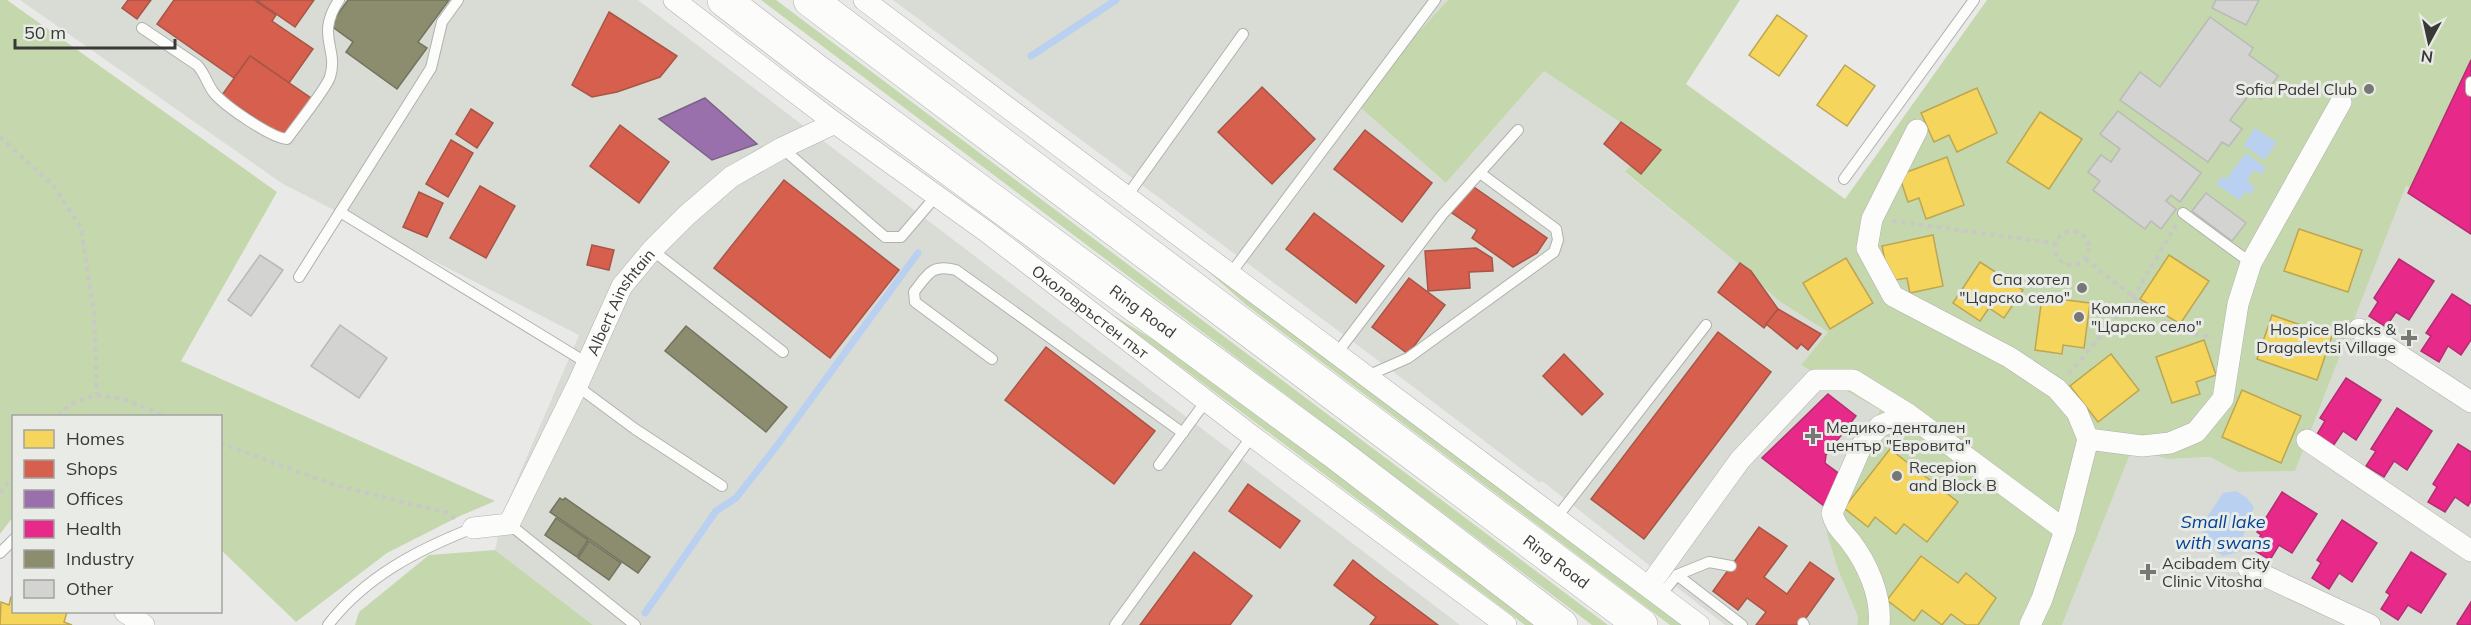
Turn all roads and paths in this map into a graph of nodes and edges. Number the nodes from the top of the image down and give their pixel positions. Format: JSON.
{"nodes":[{"id":1,"x":339,"y":0,"type":"edge"},
{"id":2,"x":458,"y":0,"type":"edge"},
{"id":3,"x":674,"y":0,"type":"edge"},
{"id":4,"x":724,"y":0,"type":"edge"},
{"id":5,"x":810,"y":0,"type":"edge"},
{"id":6,"x":864,"y":0,"type":"edge"},
{"id":7,"x":1435,"y":0,"type":"edge"},
{"id":8,"x":1974,"y":0,"type":"edge"},
{"id":9,"x":142,"y":28,"type":"dead end"},
{"id":10,"x":1243,"y":34,"type":"dead end"},
{"id":11,"x":2471,"y":81,"type":"edge"},
{"id":12,"x":2471,"y":92,"type":"edge"},
{"id":13,"x":2341,"y":102,"type":"dead end"},
{"id":14,"x":835,"y":123,"type":"junction"},
{"id":15,"x":1518,"y":130,"type":"dead end"},
{"id":16,"x":1917,"y":130,"type":"dead end"},
{"id":17,"x":0,"y":137,"type":"edge"},
{"id":18,"x":782,"y":148,"type":"junction"},
{"id":19,"x":1480,"y":173,"type":"junction"},
{"id":20,"x":1844,"y":180,"type":"dead end"},
{"id":21,"x":936,"y":196,"type":"junction"},
{"id":22,"x":1127,"y":196,"type":"junction"},
{"id":23,"x":340,"y":212,"type":"junction"},
{"id":24,"x":2183,"y":213,"type":"joint"},
{"id":25,"x":1872,"y":219,"type":"junction"},
{"id":26,"x":2054,"y":243,"type":"junction"},
{"id":27,"x":652,"y":250,"type":"junction"},
{"id":28,"x":2085,"y":259,"type":"junction"},
{"id":29,"x":2251,"y":263,"type":"junction"},
{"id":30,"x":1232,"y":273,"type":"junction"},
{"id":31,"x":299,"y":277,"type":"dead end"},
{"id":32,"x":2134,"y":296,"type":"junction"},
{"id":33,"x":1706,"y":325,"type":"dead end"},
{"id":34,"x":2359,"y":329,"type":"dead end"},
{"id":35,"x":2232,"y":340,"type":"junction"},
{"id":36,"x":783,"y":352,"type":"dead end"},
{"id":37,"x":1337,"y":353,"type":"junction"},
{"id":38,"x":992,"y":359,"type":"dead end"},
{"id":39,"x":587,"y":363,"type":"junction"},
{"id":40,"x":1367,"y":376,"type":"junction"},
{"id":41,"x":577,"y":386,"type":"junction"},
{"id":42,"x":2056,"y":389,"type":"junction"},
{"id":43,"x":97,"y":395,"type":"junction"},
{"id":44,"x":1206,"y":401,"type":"junction"},
{"id":45,"x":2471,"y":402,"type":"edge"},
{"id":46,"x":1908,"y":414,"type":"junction"},
{"id":47,"x":60,"y":415,"type":"edge"},
{"id":48,"x":160,"y":415,"type":"edge"},
{"id":49,"x":1182,"y":433,"type":"junction"},
{"id":50,"x":1252,"y":436,"type":"junction"},
{"id":51,"x":2088,"y":438,"type":"junction"},
{"id":52,"x":2307,"y":440,"type":"dead end"},
{"id":53,"x":222,"y":444,"type":"edge"},
{"id":54,"x":1160,"y":465,"type":"dead end"},
{"id":55,"x":12,"y":478,"type":"edge"},
{"id":56,"x":722,"y":486,"type":"dead end"},
{"id":57,"x":0,"y":493,"type":"edge"},
{"id":58,"x":1557,"y":517,"type":"junction"},
{"id":59,"x":509,"y":524,"type":"junction"},
{"id":60,"x":473,"y":528,"type":"junction"},
{"id":61,"x":2065,"y":530,"type":"junction"},
{"id":62,"x":12,"y":540,"type":"edge"},
{"id":63,"x":2471,"y":551,"type":"edge"},
{"id":64,"x":0,"y":553,"type":"edge"},
{"id":65,"x":1731,"y":566,"type":"dead end"},
{"id":66,"x":2248,"y":568,"type":"dead end"},
{"id":67,"x":1677,"y":575,"type":"junction"},
{"id":68,"x":1655,"y":591,"type":"junction"},
{"id":69,"x":126,"y":613,"type":"edge"},
{"id":70,"x":144,"y":625,"type":"edge"},
{"id":71,"x":328,"y":625,"type":"edge"},
{"id":72,"x":635,"y":625,"type":"edge"},
{"id":73,"x":1115,"y":625,"type":"edge"},
{"id":74,"x":1506,"y":625,"type":"edge"},
{"id":75,"x":1561,"y":625,"type":"edge"},
{"id":76,"x":1641,"y":625,"type":"edge"},
{"id":77,"x":1699,"y":625,"type":"edge"},
{"id":78,"x":1742,"y":625,"type":"edge"},
{"id":79,"x":1879,"y":625,"type":"edge"},
{"id":80,"x":2030,"y":625,"type":"edge"},
{"id":81,"x":2370,"y":625,"type":"edge"}],
"edges":[{"from":1,"to":9,"type":"lane"},
{"from":2,"to":23,"type":"lane"},
{"from":3,"to":14,"type":"street","name":"Околовръстен път"},
{"from":4,"to":75,"type":"highway","name":"Ring Road"},
{"from":5,"to":76,"type":"highway","name":"Ring Road"},
{"from":6,"to":22,"type":"street"},
{"from":7,"to":30,"type":"lane"},
{"from":8,"to":20,"type":"lane"},
{"from":10,"to":22,"type":"lane"},
{"from":11,"to":12,"type":"lane"},
{"from":13,"to":29,"type":"street"},
{"from":14,"to":18,"type":"street","name":"Albert Ainshtain"},
{"from":14,"to":21,"type":"street","name":"Околовръстен път"},
{"from":15,"to":19,"type":"lane"},
{"from":16,"to":25,"type":"street"},
{"from":17,"to":43,"type":"path"},
{"from":18,"to":21,"type":"lane"},
{"from":18,"to":27,"type":"street","name":"Albert Ainshtain"},
{"from":19,"to":37,"type":"lane"},
{"from":19,"to":40,"type":"lane"},
{"from":21,"to":44,"type":"street","name":"Околовръстен път"},
{"from":22,"to":30,"type":"street"},
{"from":23,"to":31,"type":"lane"},
{"from":23,"to":39,"type":"lane"},
{"from":24,"to":29,"type":"lane"},
{"from":24,"to":32,"type":"path"},
{"from":25,"to":26,"type":"path"},
{"from":25,"to":42,"type":"street"},
{"from":26,"to":28,"type":"path"},
{"from":26,"to":28,"type":"path"},
{"from":27,"to":36,"type":"lane"},
{"from":27,"to":39,"type":"street","name":"Albert Ainshtain"},
{"from":28,"to":32,"type":"path"},
{"from":29,"to":35,"type":"street"},
{"from":30,"to":37,"type":"street"},
{"from":32,"to":35,"type":"path"},
{"from":32,"to":42,"type":"path"},
{"from":33,"to":58,"type":"lane"},
{"from":34,"to":45,"type":"street"},
{"from":35,"to":51,"type":"street"},
{"from":37,"to":40,"type":"street"},
{"from":38,"to":49,"type":"lane"},
{"from":39,"to":41,"type":"street","name":"Albert Ainshtain"},
{"from":40,"to":58,"type":"street"},
{"from":41,"to":56,"type":"lane"},
{"from":41,"to":59,"type":"street","name":"Albert Ainshtain"},
{"from":42,"to":51,"type":"street"},
{"from":43,"to":47,"type":"path"},
{"from":43,"to":48,"type":"path"},
{"from":44,"to":49,"type":"lane"},
{"from":44,"to":50,"type":"street","name":"Околовръстен път"},
{"from":46,"to":61,"type":"street"},
{"from":46,"to":68,"type":"street"},
{"from":46,"to":79,"type":"street"},
{"from":49,"to":54,"type":"lane"},
{"from":50,"to":73,"type":"lane"},
{"from":50,"to":74,"type":"street","name":"Околовръстен път"},
{"from":51,"to":61,"type":"street"},
{"from":52,"to":63,"type":"street"},
{"from":53,"to":60,"type":"path"},
{"from":55,"to":57,"type":"path"},
{"from":58,"to":68,"type":"street"},
{"from":59,"to":60,"type":"street"},
{"from":59,"to":72,"type":"lane"},
{"from":60,"to":71,"type":"lane"},
{"from":61,"to":80,"type":"street"},
{"from":62,"to":64,"type":"lane"},
{"from":65,"to":67,"type":"lane"},
{"from":66,"to":81,"type":"street"},
{"from":67,"to":68,"type":"lane"},
{"from":67,"to":78,"type":"lane"},
{"from":68,"to":77,"type":"street"},
{"from":69,"to":70,"type":"street"}]}
